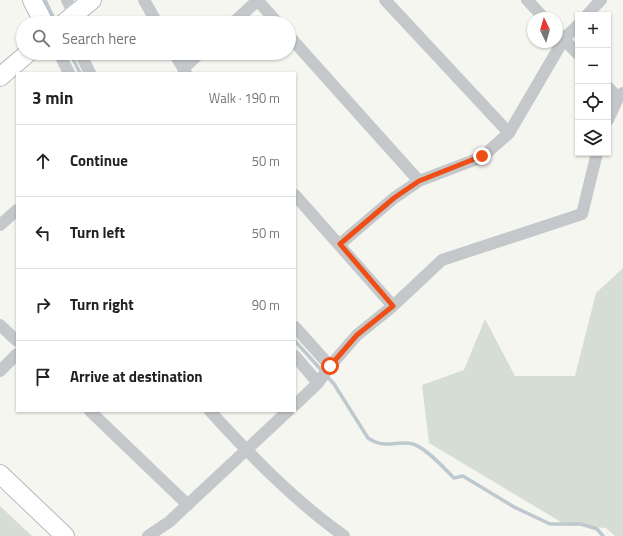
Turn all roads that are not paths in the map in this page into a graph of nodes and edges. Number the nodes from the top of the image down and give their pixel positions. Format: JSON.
{"nodes":[{"id":1,"x":32,"y":0,"type":"edge"},
{"id":2,"x":92,"y":0,"type":"edge"},
{"id":3,"x":144,"y":0,"type":"edge"},
{"id":4,"x":258,"y":0,"type":"edge"},
{"id":5,"x":385,"y":0,"type":"edge"},
{"id":6,"x":527,"y":0,"type":"edge"},
{"id":7,"x":601,"y":0,"type":"edge"},
{"id":8,"x":538,"y":12,"type":"edge"},
{"id":9,"x":590,"y":12,"type":"edge"},
{"id":10,"x":40,"y":16,"type":"edge"},
{"id":11,"x":67,"y":16,"type":"edge"},
{"id":12,"x":153,"y":16,"type":"edge"},
{"id":13,"x":241,"y":16,"type":"edge"},
{"id":14,"x":272,"y":16,"type":"edge"},
{"id":15,"x":575,"y":27,"type":"edge"},
{"id":16,"x":563,"y":35,"type":"edge"},
{"id":17,"x":563,"y":38,"type":"edge"},
{"id":18,"x":296,"y":44,"type":"edge"},
{"id":19,"x":555,"y":48,"type":"edge"},
{"id":20,"x":575,"y":51,"type":"edge"},
{"id":21,"x":20,"y":60,"type":"edge"},
{"id":22,"x":62,"y":60,"type":"edge"},
{"id":23,"x":84,"y":60,"type":"edge"},
{"id":24,"x":178,"y":60,"type":"edge"},
{"id":25,"x":194,"y":60,"type":"edge"},
{"id":26,"x":184,"y":71,"type":"edge"},
{"id":27,"x":68,"y":72,"type":"edge"},
{"id":28,"x":90,"y":72,"type":"edge"},
{"id":29,"x":0,"y":77,"type":"edge"},
{"id":30,"x":611,"y":89,"type":"edge"},
{"id":31,"x":621,"y":96,"type":"edge"},
{"id":32,"x":611,"y":114,"type":"edge"},
{"id":33,"x":509,"y":133,"type":"junction"},
{"id":34,"x":596,"y":156,"type":"edge"},
{"id":35,"x":419,"y":181,"type":"junction"},
{"id":36,"x":296,"y":197,"type":"edge"},
{"id":37,"x":16,"y":211,"type":"edge"},
{"id":38,"x":0,"y":225,"type":"edge"},
{"id":39,"x":340,"y":244,"type":"junction"},
{"id":40,"x":393,"y":306,"type":"junction"},
{"id":41,"x":0,"y":325,"type":"edge"},
{"id":42,"x":296,"y":328,"type":"edge"},
{"id":43,"x":16,"y":340,"type":"edge"},
{"id":44,"x":16,"y":355,"type":"edge"},
{"id":45,"x":296,"y":357,"type":"edge"},
{"id":46,"x":330,"y":366,"type":"junction"},
{"id":47,"x":0,"y":371,"type":"edge"},
{"id":48,"x":318,"y":383,"type":"junction"},
{"id":49,"x":296,"y":404,"type":"edge"},
{"id":50,"x":91,"y":412,"type":"edge"},
{"id":51,"x":211,"y":412,"type":"edge"},
{"id":52,"x":287,"y":412,"type":"edge"},
{"id":53,"x":246,"y":451,"type":"junction"},
{"id":54,"x":0,"y":474,"type":"edge"},
{"id":55,"x":0,"y":489,"type":"edge"},
{"id":56,"x":188,"y":505,"type":"junction"},
{"id":57,"x":50,"y":536,"type":"edge"},
{"id":58,"x":65,"y":536,"type":"edge"},
{"id":59,"x":148,"y":536,"type":"edge"},
{"id":60,"x":344,"y":536,"type":"edge"}],
"edges":[{"from":1,"to":10,"type":"street"},
{"from":2,"to":11,"type":"street"},
{"from":3,"to":12,"type":"street"},
{"from":4,"to":13,"type":"street"},
{"from":4,"to":14,"type":"street"},
{"from":5,"to":33,"type":"street"},
{"from":6,"to":8,"type":"street"},
{"from":7,"to":9,"type":"street"},
{"from":15,"to":16,"type":"street"},
{"from":17,"to":20,"type":"street"},
{"from":18,"to":35,"type":"street"},
{"from":19,"to":33,"type":"street"},
{"from":21,"to":29,"type":"street"},
{"from":22,"to":27,"type":"street"},
{"from":23,"to":28,"type":"street"},
{"from":24,"to":26,"type":"street"},
{"from":25,"to":26,"type":"street"},
{"from":30,"to":31,"type":"street"},
{"from":31,"to":32,"type":"street"},
{"from":33,"to":35,"type":"street"},
{"from":34,"to":40,"type":"street"},
{"from":35,"to":39,"type":"street"},
{"from":36,"to":39,"type":"street"},
{"from":37,"to":38,"type":"street"},
{"from":39,"to":40,"type":"street"},
{"from":40,"to":46,"type":"street"},
{"from":41,"to":43,"type":"street"},
{"from":42,"to":46,"type":"street"},
{"from":44,"to":47,"type":"street"},
{"from":45,"to":48,"type":"street"},
{"from":46,"to":48,"type":"street"},
{"from":48,"to":49,"type":"street"},
{"from":50,"to":56,"type":"street"},
{"from":51,"to":53,"type":"street"},
{"from":52,"to":53,"type":"street"},
{"from":53,"to":56,"type":"street"},
{"from":53,"to":60,"type":"street"},
{"from":54,"to":58,"type":"street"},
{"from":55,"to":57,"type":"street"},
{"from":56,"to":59,"type":"street"}]}
